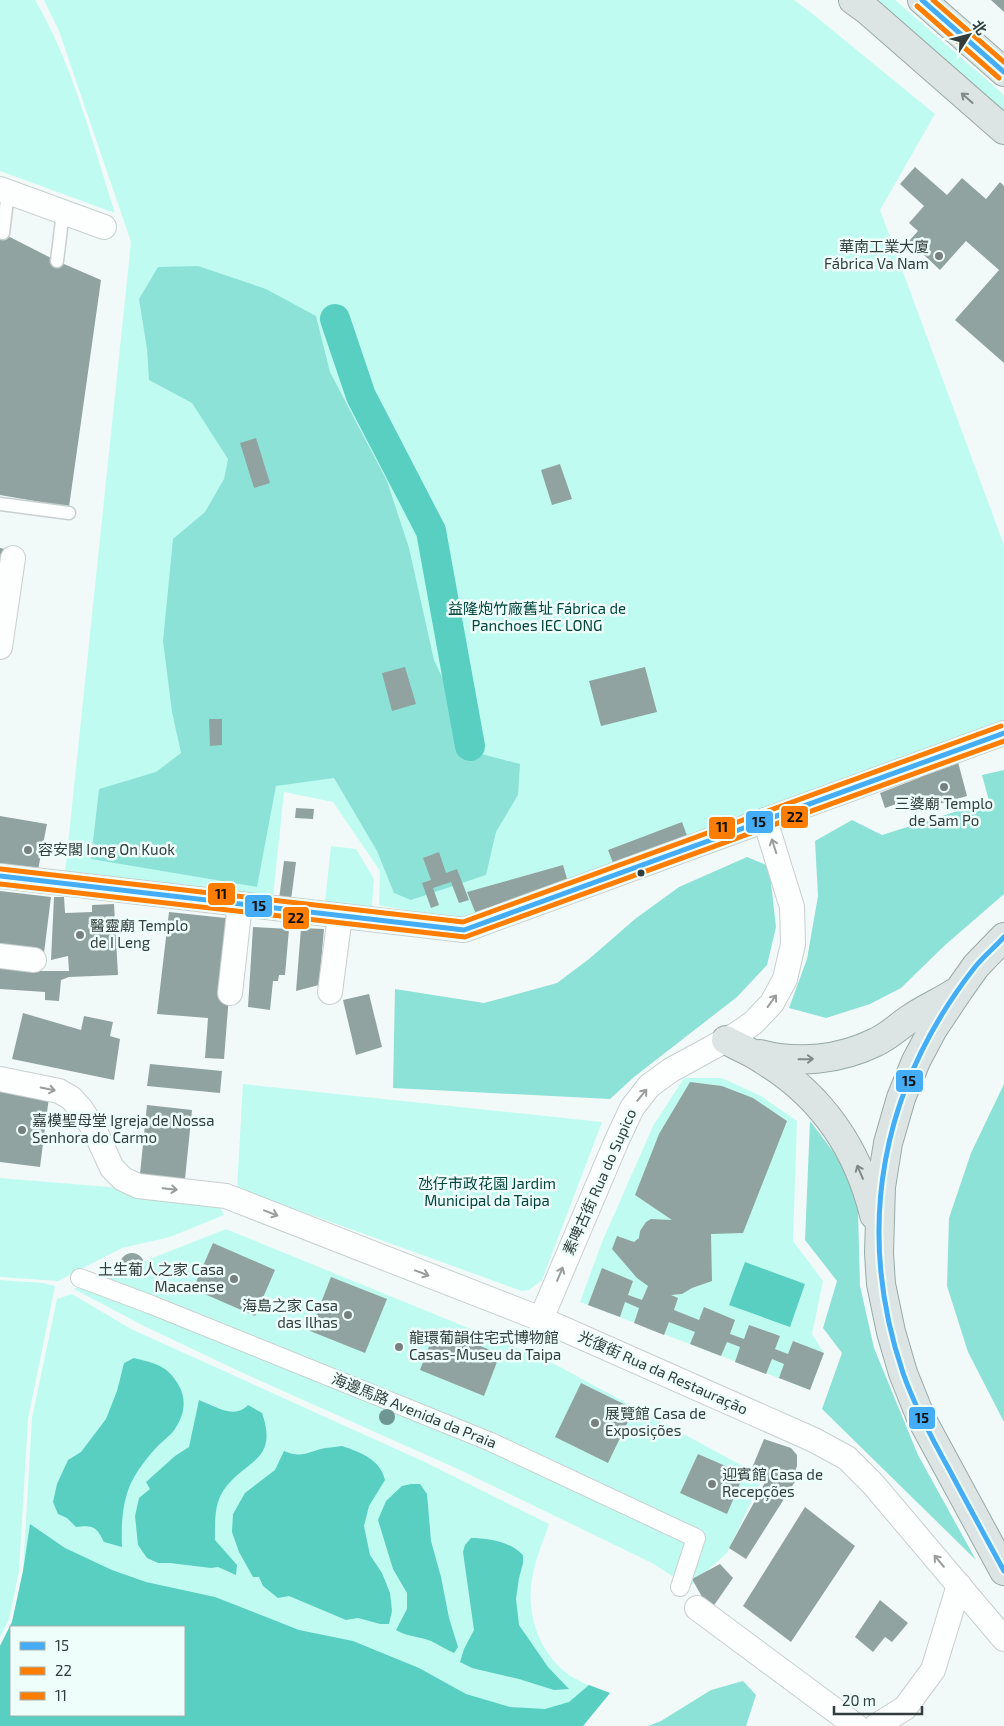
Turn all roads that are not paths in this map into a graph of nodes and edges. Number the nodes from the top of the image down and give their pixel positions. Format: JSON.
{"nodes":[{"id":1,"x":853,"y":0,"type":"edge"},
{"id":2,"x":922,"y":0,"type":"edge"},
{"id":3,"x":1004,"y":72,"type":"edge"},
{"id":4,"x":1004,"y":130,"type":"edge"},
{"id":5,"x":4,"y":190,"type":"edge"},
{"id":6,"x":63,"y":212,"type":"junction"},
{"id":7,"x":104,"y":227,"type":"dead end"},
{"id":8,"x":3,"y":233,"type":"dead end"},
{"id":9,"x":57,"y":261,"type":"dead end"},
{"id":10,"x":0,"y":504,"type":"edge"},
{"id":11,"x":69,"y":513,"type":"dead end"},
{"id":12,"x":13,"y":558,"type":"dead end"},
{"id":13,"x":0,"y":647,"type":"edge"},
{"id":14,"x":1004,"y":733,"type":"edge"},
{"id":15,"x":765,"y":820,"type":"junction"},
{"id":16,"x":0,"y":876,"type":"edge"},
{"id":17,"x":240,"y":904,"type":"junction"},
{"id":18,"x":340,"y":916,"type":"junction"},
{"id":19,"x":1004,"y":937,"type":"edge"},
{"id":20,"x":0,"y":956,"type":"edge"},
{"id":21,"x":34,"y":960,"type":"dead end"},
{"id":22,"x":959,"y":990,"type":"junction"},
{"id":23,"x":330,"y":992,"type":"dead end"},
{"id":24,"x":230,"y":993,"type":"dead end"},
{"id":25,"x":0,"y":1079,"type":"edge"},
{"id":26,"x":879,"y":1254,"type":"junction"},
{"id":27,"x":80,"y":1278,"type":"dead end"},
{"id":28,"x":541,"y":1319,"type":"junction"},
{"id":29,"x":1004,"y":1571,"type":"edge"},
{"id":30,"x":959,"y":1585,"type":"junction"},
{"id":31,"x":680,"y":1587,"type":"dead end"},
{"id":32,"x":697,"y":1608,"type":"dead end"},
{"id":33,"x":1004,"y":1639,"type":"edge"},
{"id":34,"x":856,"y":1726,"type":"edge"},
{"id":35,"x":876,"y":1726,"type":"edge"}],
"edges":[{"from":4,"to":1,"type":"main road","one_way":true},
{"from":2,"to":3,"type":"main road"},
{"from":5,"to":6,"type":"street"},
{"from":5,"to":8,"type":"lane"},
{"from":6,"to":7,"type":"street"},
{"from":6,"to":9,"type":"lane"},
{"from":10,"to":11,"type":"lane"},
{"from":12,"to":13,"type":"street"},
{"from":14,"to":15,"type":"street"},
{"from":15,"to":18,"type":"street"},
{"from":28,"to":15,"type":"street","name":"素啤古街 Rua do Supico","one_way":true},
{"from":16,"to":17,"type":"street"},
{"from":17,"to":18,"type":"street"},
{"from":17,"to":24,"type":"street"},
{"from":18,"to":23,"type":"street"},
{"from":19,"to":22,"type":"main road"},
{"from":20,"to":21,"type":"street"},
{"from":22,"to":26,"type":"main road"},
{"from":26,"to":22,"type":"main road","one_way":true},
{"from":25,"to":28,"type":"street","name":"光復街 Rua da Restauração","one_way":true},
{"from":26,"to":29,"type":"main road"},
{"from":27,"to":31,"type":"street","name":"海邊馬路 Avenida da Praia"},
{"from":30,"to":28,"type":"street","name":"光復街 Rua da Restauração","one_way":true},
{"from":30,"to":33,"type":"street","name":"光復街 Rua da Restauração"},
{"from":30,"to":35,"type":"street"},
{"from":32,"to":34,"type":"street"}]}
